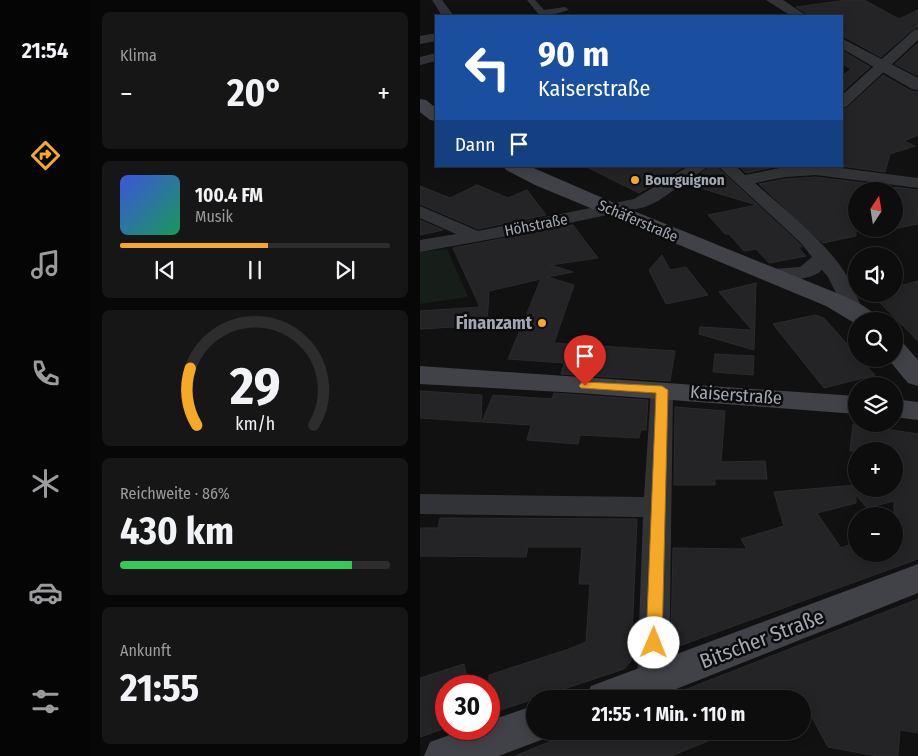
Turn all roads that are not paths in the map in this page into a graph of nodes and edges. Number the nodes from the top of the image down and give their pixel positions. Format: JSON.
{"nodes":[{"id":1,"x":531,"y":0,"type":"edge"},
{"id":2,"x":773,"y":0,"type":"edge"},
{"id":3,"x":437,"y":1,"type":"edge"},
{"id":4,"x":565,"y":10,"type":"dead end"},
{"id":5,"x":447,"y":15,"type":"edge"},
{"id":6,"x":544,"y":15,"type":"edge"},
{"id":7,"x":798,"y":15,"type":"edge"},
{"id":8,"x":435,"y":37,"type":"edge"},
{"id":9,"x":915,"y":39,"type":"edge"},
{"id":10,"x":420,"y":40,"type":"edge"},
{"id":11,"x":843,"y":43,"type":"edge"},
{"id":12,"x":435,"y":57,"type":"edge"},
{"id":13,"x":420,"y":61,"type":"edge"},
{"id":14,"x":435,"y":65,"type":"edge"},
{"id":15,"x":884,"y":66,"type":"junction"},
{"id":16,"x":420,"y":68,"type":"edge"},
{"id":17,"x":918,"y":85,"type":"edge"},
{"id":18,"x":843,"y":102,"type":"edge"},
{"id":19,"x":420,"y":104,"type":"edge"},
{"id":20,"x":435,"y":115,"type":"edge"},
{"id":21,"x":515,"y":167,"type":"edge"},
{"id":22,"x":699,"y":167,"type":"edge"},
{"id":23,"x":727,"y":167,"type":"edge"},
{"id":24,"x":744,"y":180,"type":"junction"},
{"id":25,"x":918,"y":183,"type":"edge"},
{"id":26,"x":611,"y":210,"type":"junction"},
{"id":27,"x":420,"y":211,"type":"edge"},
{"id":28,"x":477,"y":236,"type":"junction"},
{"id":29,"x":420,"y":246,"type":"edge"},
{"id":30,"x":822,"y":257,"type":"junction"},
{"id":31,"x":765,"y":274,"type":"junction"},
{"id":32,"x":853,"y":312,"type":"edge"},
{"id":33,"x":859,"y":312,"type":"edge"},
{"id":34,"x":903,"y":360,"type":"edge"},
{"id":35,"x":420,"y":376,"type":"edge"},
{"id":36,"x":918,"y":377,"type":"edge"},
{"id":37,"x":662,"y":390,"type":"junction"},
{"id":38,"x":848,"y":404,"type":"edge"},
{"id":39,"x":903,"y":409,"type":"edge"},
{"id":40,"x":918,"y":411,"type":"edge"},
{"id":41,"x":420,"y":504,"type":"edge"},
{"id":42,"x":657,"y":507,"type":"junction"},
{"id":43,"x":918,"y":578,"type":"edge"},
{"id":44,"x":653,"y":681,"type":"junction"},
{"id":45,"x":629,"y":690,"type":"edge"},
{"id":46,"x":526,"y":727,"type":"edge"},
{"id":47,"x":446,"y":756,"type":"edge"}],
"edges":[{"from":1,"to":6,"type":"street"},
{"from":2,"to":7,"type":"street"},
{"from":3,"to":5,"type":"street"},
{"from":4,"to":6,"type":"street"},
{"from":8,"to":10,"type":"street"},
{"from":9,"to":15,"type":"street"},
{"from":11,"to":15,"type":"street"},
{"from":12,"to":13,"type":"street"},
{"from":14,"to":16,"type":"street"},
{"from":15,"to":17,"type":"street"},
{"from":15,"to":18,"type":"street"},
{"from":19,"to":20,"type":"main road"},
{"from":21,"to":26,"type":"main road","name":"Schäferstraße"},
{"from":22,"to":26,"type":"street","name":"Höhstraße"},
{"from":23,"to":24,"type":"street"},
{"from":24,"to":25,"type":"street"},
{"from":24,"to":30,"type":"street"},
{"from":26,"to":28,"type":"street","name":"Höhstraße"},
{"from":26,"to":31,"type":"main road","name":"Schäferstraße"},
{"from":27,"to":28,"type":"street"},
{"from":28,"to":29,"type":"street","name":"Höhstraße"},
{"from":30,"to":31,"type":"street"},
{"from":30,"to":33,"type":"street"},
{"from":31,"to":32,"type":"main road","name":"Schäferstraße"},
{"from":34,"to":36,"type":"main road"},
{"from":35,"to":37,"type":"main road","name":"Kaiserstraße"},
{"from":37,"to":38,"type":"main road","name":"Kaiserstraße"},
{"from":37,"to":42,"type":"street"},
{"from":39,"to":40,"type":"main road"},
{"from":41,"to":42,"type":"street"},
{"from":42,"to":44,"type":"street"},
{"from":43,"to":44,"type":"main road","name":"Bitscher Straße"},
{"from":44,"to":45,"type":"main road","name":"Bitscher Straße"},
{"from":46,"to":47,"type":"main road"}]}
